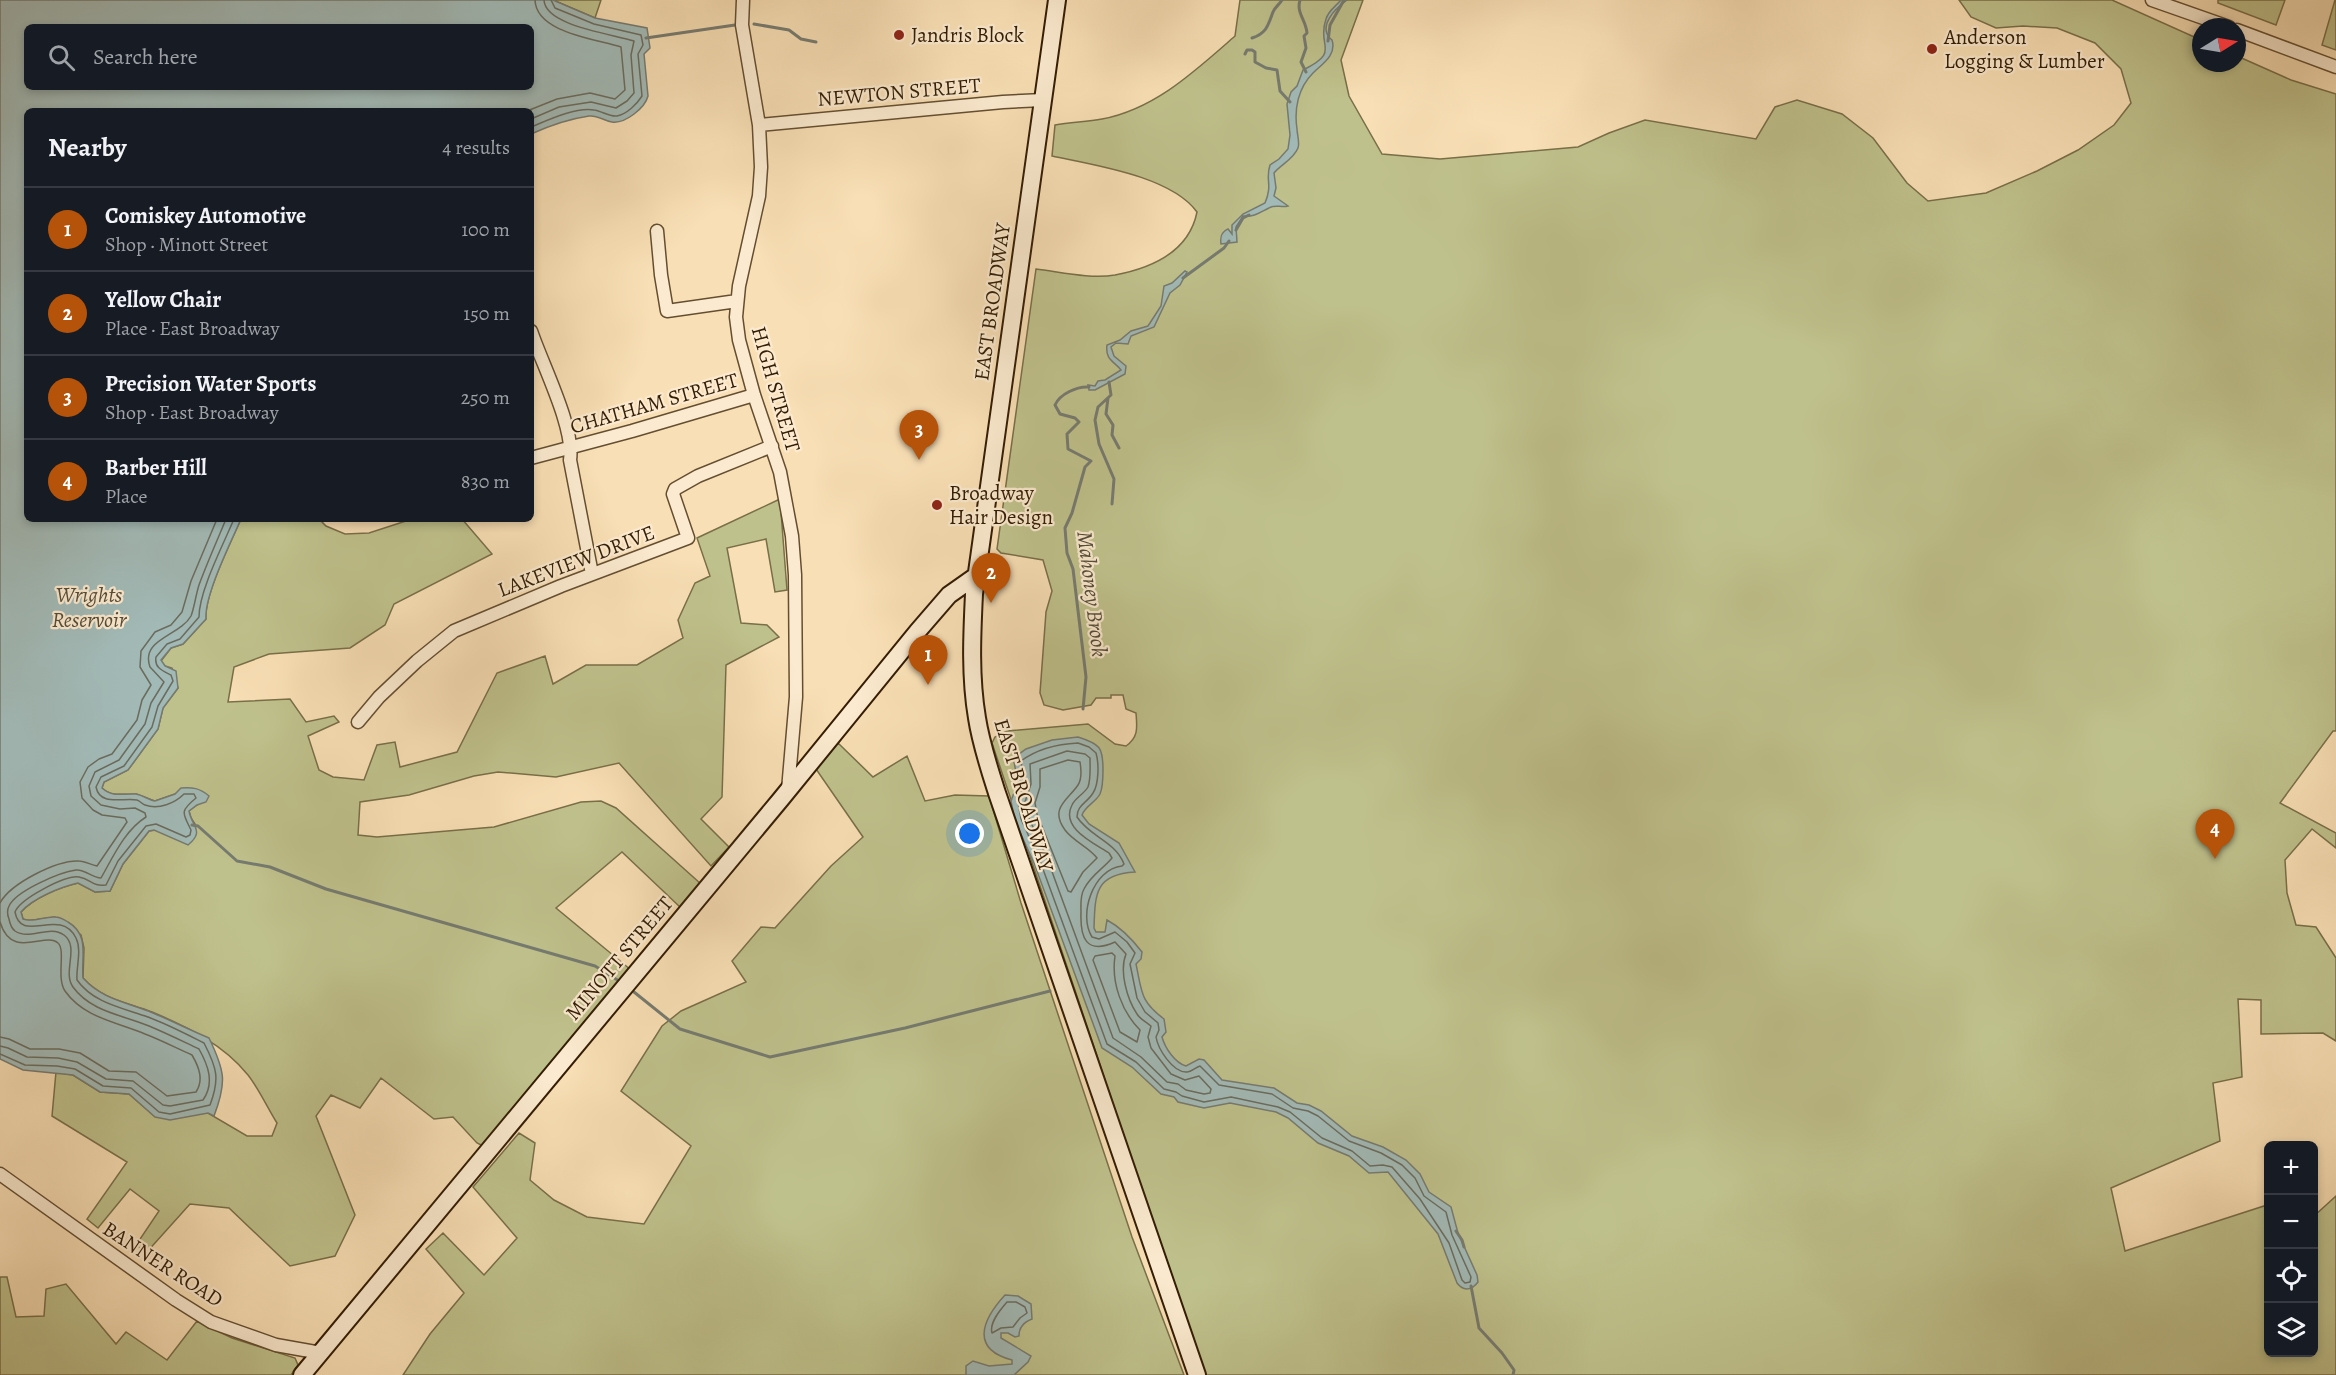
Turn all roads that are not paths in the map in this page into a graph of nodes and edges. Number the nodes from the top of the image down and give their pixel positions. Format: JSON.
{"nodes":[{"id":1,"x":743,"y":0,"type":"edge"},
{"id":2,"x":1057,"y":0,"type":"edge"},
{"id":3,"x":2152,"y":0,"type":"edge"},
{"id":4,"x":2203,"y":18,"type":"edge"},
{"id":5,"x":2246,"y":33,"type":"edge"},
{"id":6,"x":2336,"y":68,"type":"edge"},
{"id":7,"x":1043,"y":100,"type":"junction"},
{"id":8,"x":759,"y":125,"type":"junction"},
{"id":9,"x":657,"y":231,"type":"dead end"},
{"id":10,"x":737,"y":301,"type":"junction"},
{"id":11,"x":534,"y":340,"type":"edge"},
{"id":12,"x":754,"y":395,"type":"junction"},
{"id":13,"x":772,"y":446,"type":"junction"},
{"id":14,"x":572,"y":447,"type":"junction"},
{"id":15,"x":534,"y":457,"type":"edge"},
{"id":16,"x":592,"y":574,"type":"junction"},
{"id":17,"x":976,"y":576,"type":"junction"},
{"id":18,"x":358,"y":722,"type":"dead end"},
{"id":19,"x":788,"y":790,"type":"junction"},
{"id":20,"x":0,"y":1174,"type":"edge"},
{"id":21,"x":321,"y":1353,"type":"junction"},
{"id":22,"x":302,"y":1375,"type":"edge"},
{"id":23,"x":1197,"y":1375,"type":"edge"}],
"edges":[{"from":1,"to":8,"type":"street","name":"HIGH STREET"},
{"from":2,"to":7,"type":"main road","name":"EAST BROADWAY"},
{"from":3,"to":4,"type":"street"},
{"from":5,"to":6,"type":"street"},
{"from":7,"to":8,"type":"street","name":"NEWTON STREET"},
{"from":7,"to":17,"type":"main road","name":"EAST BROADWAY"},
{"from":8,"to":10,"type":"street","name":"HIGH STREET"},
{"from":9,"to":10,"type":"street"},
{"from":10,"to":12,"type":"street","name":"HIGH STREET"},
{"from":11,"to":14,"type":"street"},
{"from":12,"to":13,"type":"street","name":"HIGH STREET"},
{"from":12,"to":14,"type":"street","name":"CHATHAM STREET"},
{"from":13,"to":16,"type":"street","name":"LAKEVIEW DRIVE"},
{"from":13,"to":19,"type":"street","name":"HIGH STREET"},
{"from":14,"to":15,"type":"street","name":"CHATHAM STREET"},
{"from":14,"to":16,"type":"street"},
{"from":16,"to":18,"type":"street","name":"LAKEVIEW DRIVE"},
{"from":17,"to":19,"type":"main road","name":"MINOTT STREET"},
{"from":17,"to":23,"type":"main road","name":"EAST BROADWAY"},
{"from":19,"to":21,"type":"main road","name":"MINOTT STREET"},
{"from":20,"to":21,"type":"street","name":"BANNER ROAD"},
{"from":21,"to":22,"type":"main road","name":"MINOTT STREET"}]}
